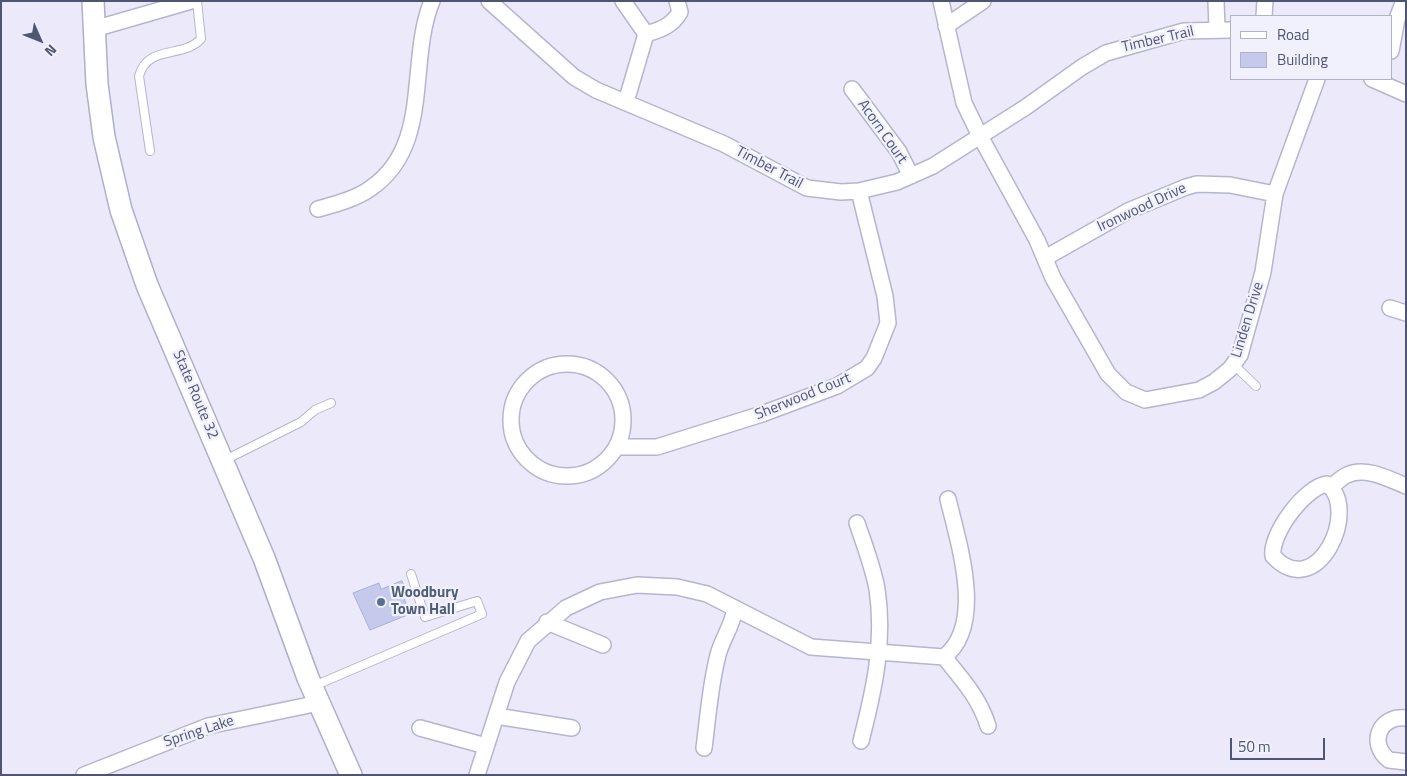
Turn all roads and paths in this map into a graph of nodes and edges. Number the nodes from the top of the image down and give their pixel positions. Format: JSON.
{"nodes":[{"id":1,"x":93,"y":1,"type":"edge"},
{"id":2,"x":191,"y":1,"type":"edge"},
{"id":3,"x":197,"y":1,"type":"edge"},
{"id":4,"x":432,"y":1,"type":"edge"},
{"id":5,"x":489,"y":1,"type":"edge"},
{"id":6,"x":623,"y":1,"type":"edge"},
{"id":7,"x":677,"y":1,"type":"edge"},
{"id":8,"x":941,"y":1,"type":"edge"},
{"id":9,"x":983,"y":1,"type":"edge"},
{"id":10,"x":1216,"y":1,"type":"edge"},
{"id":11,"x":1264,"y":1,"type":"edge"},
{"id":12,"x":1406,"y":2,"type":"edge"},
{"id":13,"x":1264,"y":15,"type":"edge"},
{"id":14,"x":946,"y":26,"type":"junction"},
{"id":15,"x":94,"y":28,"type":"junction"},
{"id":16,"x":1224,"y":30,"type":"edge"},
{"id":17,"x":646,"y":34,"type":"junction"},
{"id":18,"x":1392,"y":46,"type":"edge"},
{"id":19,"x":1317,"y":80,"type":"edge"},
{"id":20,"x":1381,"y":81,"type":"edge"},
{"id":21,"x":852,"y":89,"type":"dead end"},
{"id":22,"x":1406,"y":94,"type":"edge"},
{"id":23,"x":626,"y":102,"type":"junction"},
{"id":24,"x":980,"y":136,"type":"junction"},
{"id":25,"x":150,"y":150,"type":"dead end"},
{"id":26,"x":911,"y":176,"type":"junction"},
{"id":27,"x":859,"y":191,"type":"junction"},
{"id":28,"x":1275,"y":194,"type":"junction"},
{"id":29,"x":318,"y":209,"type":"dead end"},
{"id":30,"x":1045,"y":258,"type":"junction"},
{"id":31,"x":1390,"y":308,"type":"dead end"},
{"id":32,"x":1406,"y":313,"type":"edge"},
{"id":33,"x":1234,"y":365,"type":"junction"},
{"id":34,"x":1256,"y":386,"type":"dead end"},
{"id":35,"x":331,"y":403,"type":"dead end"},
{"id":36,"x":617,"y":447,"type":"junction"},
{"id":37,"x":223,"y":461,"type":"junction"},
{"id":38,"x":1406,"y":486,"type":"edge"},
{"id":39,"x":1331,"y":487,"type":"junction"},
{"id":40,"x":948,"y":499,"type":"dead end"},
{"id":41,"x":857,"y":523,"type":"dead end"},
{"id":42,"x":411,"y":574,"type":"dead end"},
{"id":43,"x":735,"y":608,"type":"junction"},
{"id":44,"x":547,"y":622,"type":"junction"},
{"id":45,"x":603,"y":644,"type":"dead end"},
{"id":46,"x":880,"y":653,"type":"junction"},
{"id":47,"x":944,"y":657,"type":"junction"},
{"id":48,"x":316,"y":695,"type":"junction"},
{"id":49,"x":496,"y":716,"type":"junction"},
{"id":50,"x":1406,"y":718,"type":"edge"},
{"id":51,"x":988,"y":726,"type":"dead end"},
{"id":52,"x":420,"y":728,"type":"dead end"},
{"id":53,"x":572,"y":728,"type":"dead end"},
{"id":54,"x":861,"y":741,"type":"dead end"},
{"id":55,"x":486,"y":746,"type":"junction"},
{"id":56,"x":704,"y":748,"type":"dead end"},
{"id":57,"x":1406,"y":762,"type":"edge"},
{"id":58,"x":84,"y":775,"type":"edge"},
{"id":59,"x":351,"y":775,"type":"edge"},
{"id":60,"x":477,"y":775,"type":"edge"}],
"edges":[{"from":1,"to":15,"type":"main road","name":"State Route 32"},
{"from":2,"to":15,"type":"street"},
{"from":3,"to":25,"type":"lane"},
{"from":4,"to":29,"type":"street"},
{"from":5,"to":23,"type":"street","name":"Timber Trail"},
{"from":6,"to":17,"type":"street"},
{"from":7,"to":17,"type":"street"},
{"from":8,"to":14,"type":"street","name":"Linden Drive"},
{"from":9,"to":14,"type":"street"},
{"from":10,"to":16,"type":"street"},
{"from":11,"to":13,"type":"street"},
{"from":12,"to":18,"type":"street"},
{"from":14,"to":24,"type":"street","name":"Linden Drive"},
{"from":15,"to":37,"type":"main road","name":"State Route 32"},
{"from":16,"to":24,"type":"street","name":"Timber Trail"},
{"from":17,"to":23,"type":"street"},
{"from":19,"to":28,"type":"street","name":"Linden Drive"},
{"from":20,"to":22,"type":"street"},
{"from":21,"to":26,"type":"street","name":"Acorn Court"},
{"from":23,"to":27,"type":"street","name":"Timber Trail"},
{"from":24,"to":26,"type":"street","name":"Timber Trail"},
{"from":24,"to":30,"type":"street","name":"Linden Drive"},
{"from":26,"to":27,"type":"street","name":"Timber Trail"},
{"from":27,"to":36,"type":"street","name":"Sherwood Court"},
{"from":28,"to":30,"type":"street","name":"Ironwood Drive"},
{"from":28,"to":33,"type":"street","name":"Linden Drive"},
{"from":30,"to":33,"type":"street","name":"Linden Drive"},
{"from":31,"to":32,"type":"street"},
{"from":33,"to":34,"type":"lane"},
{"from":35,"to":37,"type":"lane"},
{"from":36,"to":36,"type":"street"},
{"from":37,"to":48,"type":"main road","name":"State Route 32"},
{"from":38,"to":39,"type":"street"},
{"from":39,"to":39,"type":"street"},
{"from":40,"to":47,"type":"street"},
{"from":41,"to":46,"type":"street"},
{"from":42,"to":48,"type":"lane"},
{"from":43,"to":44,"type":"street"},
{"from":43,"to":46,"type":"street"},
{"from":43,"to":56,"type":"street"},
{"from":44,"to":45,"type":"street"},
{"from":44,"to":49,"type":"street"},
{"from":46,"to":47,"type":"street"},
{"from":46,"to":54,"type":"street"},
{"from":47,"to":51,"type":"street"},
{"from":48,"to":58,"type":"street","name":"Spring Lake"},
{"from":48,"to":59,"type":"main road","name":"State Route 32"},
{"from":49,"to":53,"type":"street"},
{"from":49,"to":55,"type":"street"},
{"from":50,"to":57,"type":"street"},
{"from":52,"to":55,"type":"street"},
{"from":55,"to":60,"type":"street"}]}
